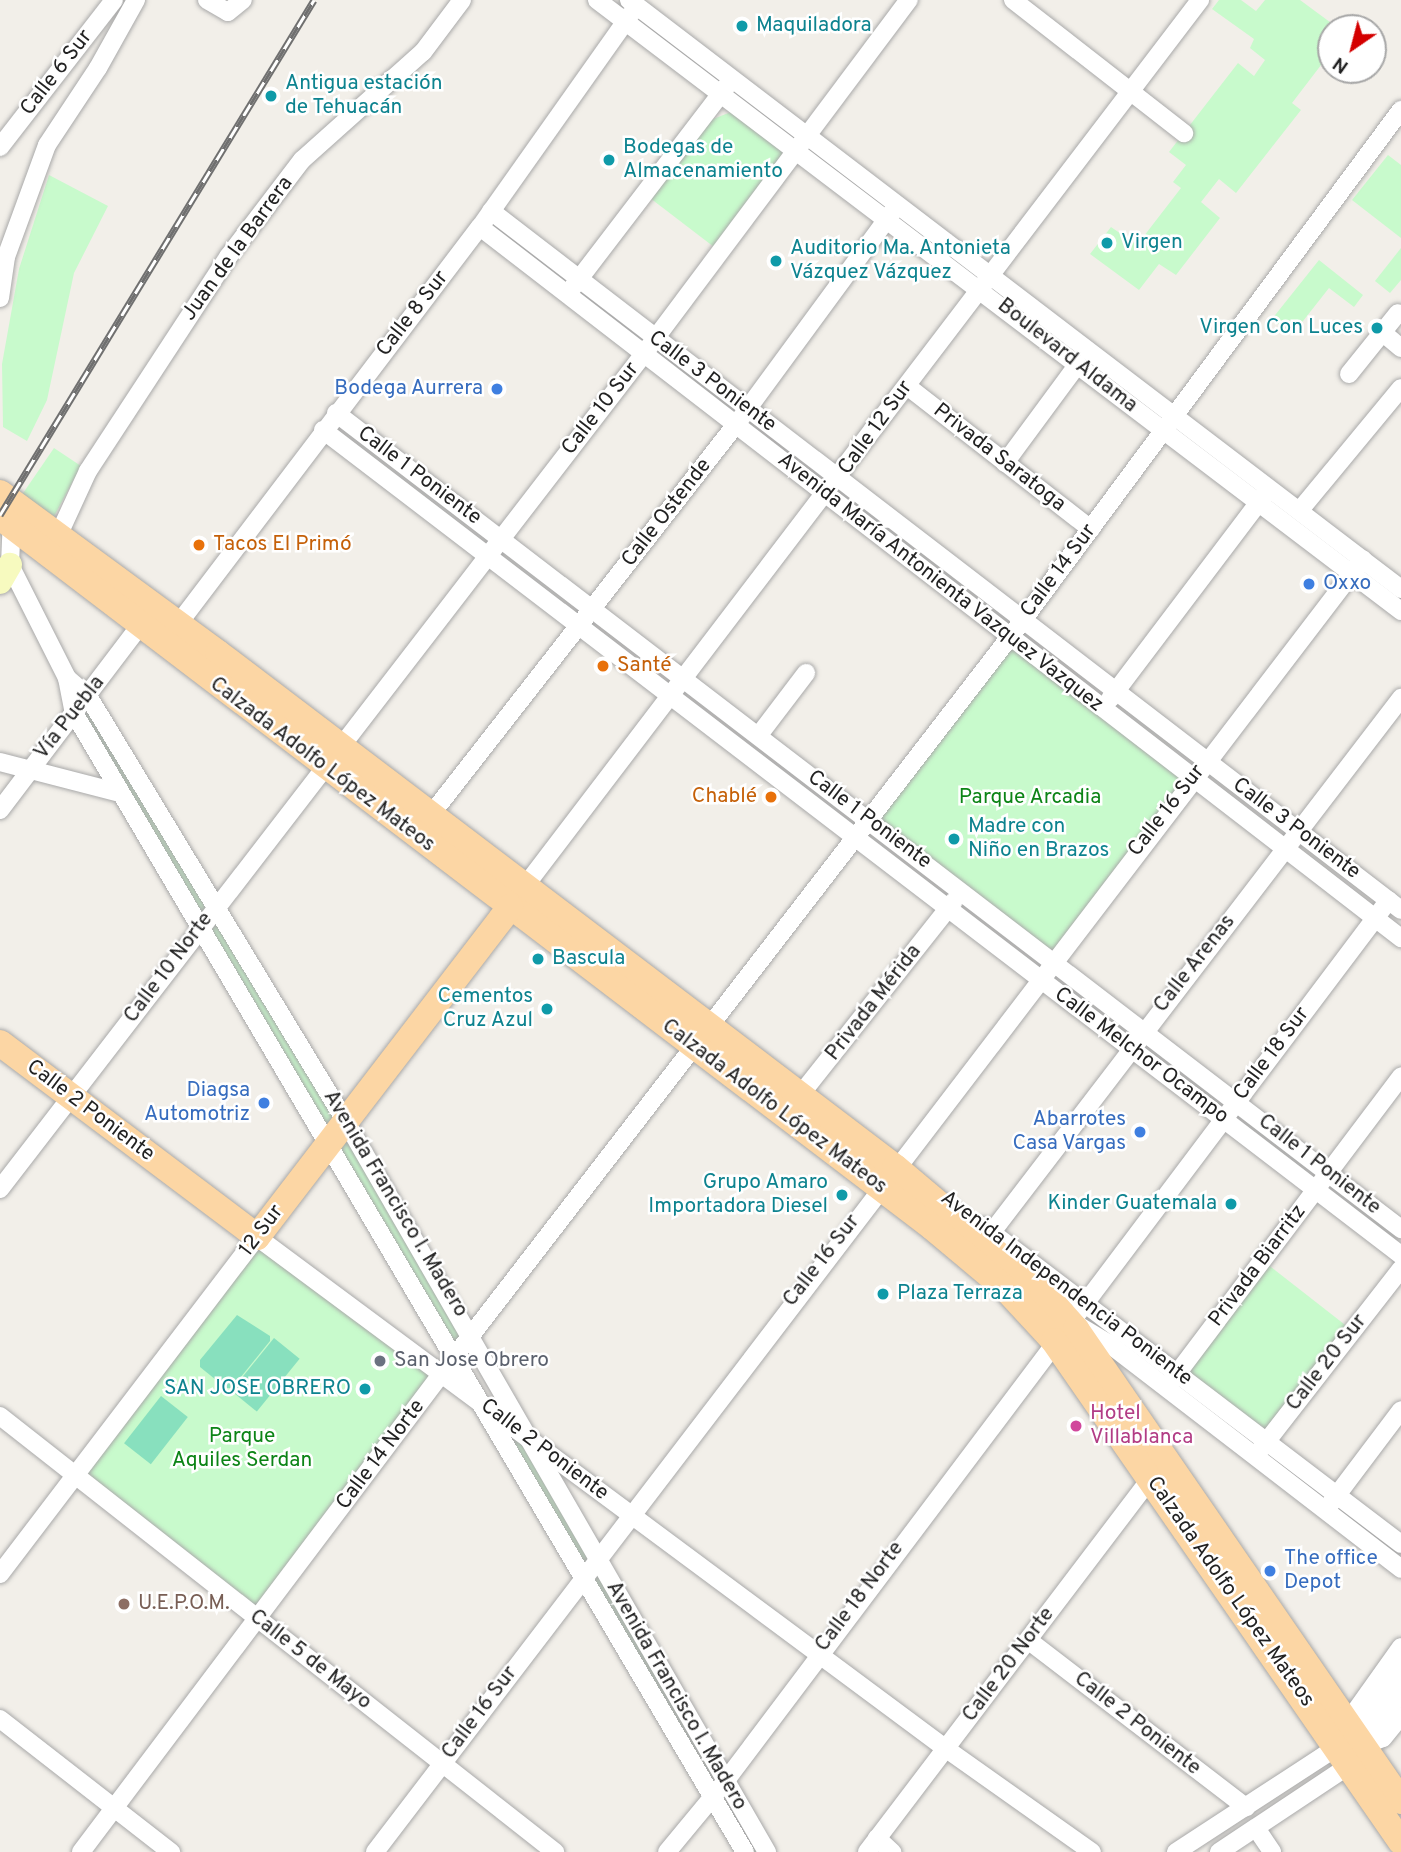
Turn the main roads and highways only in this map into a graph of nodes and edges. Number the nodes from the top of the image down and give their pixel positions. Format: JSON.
{"nodes":[{"id":1,"x":6,"y":511,"type":"edge"},
{"id":2,"x":179,"y":623,"type":"junction"},
{"id":3,"x":331,"y":756,"type":"junction"},
{"id":4,"x":517,"y":897,"type":"junction"},
{"id":5,"x":0,"y":1044,"type":"edge"},
{"id":6,"x":793,"y":1105,"type":"junction"},
{"id":7,"x":257,"y":1237,"type":"joint"},
{"id":8,"x":1069,"y":1321,"type":"junction"},
{"id":9,"x":1350,"y":1743,"type":"junction"},
{"id":10,"x":1401,"y":1801,"type":"edge"},
{"id":11,"x":1401,"y":1842,"type":"edge"}],
"edges":[{"from":1,"to":2,"type":"main road","name":"Calzada Adolfo López Mateos"},
{"from":1,"to":2,"type":"main road"},
{"from":1,"to":3,"type":"main road","name":"Calzada Adolfo López Mateos"},
{"from":2,"to":3,"type":"main road","name":"Calzada Adolfo López Mateos"},
{"from":3,"to":4,"type":"main road","name":"Calzada Adolfo López Mateos"},
{"from":3,"to":4,"type":"main road","name":"Calzada Adolfo López Mateos"},
{"from":4,"to":6,"type":"main road","name":"Calzada Adolfo López Mateos"},
{"from":4,"to":7,"type":"main road","name":"12 Sur"},
{"from":5,"to":7,"type":"main road","name":"Calle 2 Poniente"},
{"from":6,"to":8,"type":"main road","name":"Calzada Adolfo López Mateos"},
{"from":6,"to":8,"type":"main road","name":"Calzada Adolfo López Mateos"},
{"from":8,"to":9,"type":"main road","name":"Calzada Adolfo López Mateos"},
{"from":8,"to":9,"type":"main road","name":"Calzada Adolfo López Mateos"},
{"from":9,"to":10,"type":"main road","name":"Calzada Adolfo López Mateos"},
{"from":9,"to":11,"type":"main road","name":"Calzada Adolfo López Mateos"}]}
